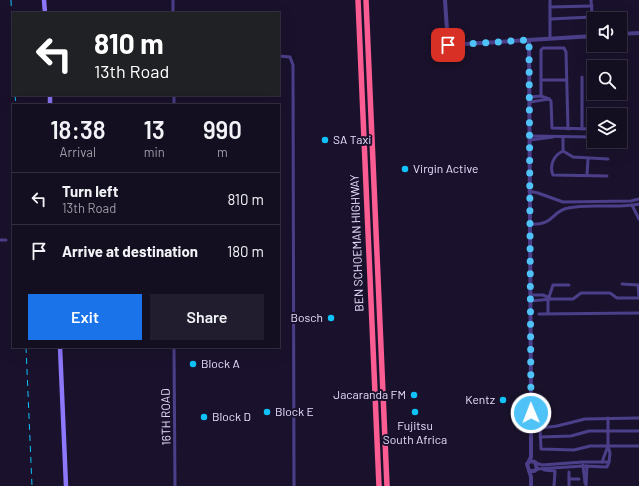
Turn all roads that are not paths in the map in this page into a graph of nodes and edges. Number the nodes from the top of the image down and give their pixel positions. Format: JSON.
{"nodes":[{"id":1,"x":45,"y":0,"type":"edge"},
{"id":2,"x":173,"y":0,"type":"edge"},
{"id":3,"x":354,"y":0,"type":"edge"},
{"id":4,"x":358,"y":0,"type":"edge"},
{"id":5,"x":366,"y":0,"type":"edge"},
{"id":6,"x":370,"y":0,"type":"edge"},
{"id":7,"x":445,"y":0,"type":"edge"},
{"id":8,"x":550,"y":0,"type":"edge"},
{"id":9,"x":591,"y":0,"type":"edge"},
{"id":10,"x":592,"y":6,"type":"junction"},
{"id":11,"x":550,"y":7,"type":"junction"},
{"id":12,"x":46,"y":12,"type":"edge"},
{"id":13,"x":173,"y":12,"type":"edge"},
{"id":14,"x":592,"y":12,"type":"edge"},
{"id":15,"x":587,"y":17,"type":"edge"},
{"id":16,"x":550,"y":19,"type":"junction"},
{"id":17,"x":639,"y":33,"type":"edge"},
{"id":18,"x":627,"y":34,"type":"edge"},
{"id":19,"x":587,"y":36,"type":"edge"},
{"id":20,"x":550,"y":38,"type":"junction"},
{"id":21,"x":529,"y":40,"type":"junction"},
{"id":22,"x":359,"y":42,"type":"junction"},
{"id":23,"x":280,"y":56,"type":"edge"},
{"id":24,"x":582,"y":77,"type":"dead end"},
{"id":25,"x":541,"y":80,"type":"junction"},
{"id":26,"x":566,"y":80,"type":"junction"},
{"id":27,"x":370,"y":83,"type":"junction"},
{"id":28,"x":539,"y":96,"type":"junction"},
{"id":29,"x":530,"y":99,"type":"junction"},
{"id":30,"x":549,"y":99,"type":"junction"},
{"id":31,"x":568,"y":128,"type":"junction"},
{"id":32,"x":582,"y":129,"type":"junction"},
{"id":33,"x":587,"y":129,"type":"edge"},
{"id":34,"x":563,"y":137,"type":"junction"},
{"id":35,"x":587,"y":137,"type":"edge"},
{"id":36,"x":530,"y":138,"type":"junction"},
{"id":37,"x":563,"y":151,"type":"junction"},
{"id":38,"x":588,"y":159,"type":"junction"},
{"id":39,"x":608,"y":159,"type":"dead end"},
{"id":40,"x":587,"y":175,"type":"junction"},
{"id":41,"x":607,"y":176,"type":"dead end"},
{"id":42,"x":529,"y":192,"type":"junction"},
{"id":43,"x":639,"y":199,"type":"edge"},
{"id":44,"x":631,"y":201,"type":"junction"},
{"id":45,"x":639,"y":204,"type":"edge"},
{"id":46,"x":632,"y":205,"type":"junction"},
{"id":47,"x":639,"y":219,"type":"edge"},
{"id":48,"x":529,"y":224,"type":"junction"},
{"id":49,"x":0,"y":240,"type":"edge"},
{"id":50,"x":6,"y":240,"type":"dead end"},
{"id":51,"x":622,"y":284,"type":"dead end"},
{"id":52,"x":569,"y":285,"type":"dead end"},
{"id":53,"x":531,"y":295,"type":"junction"},
{"id":54,"x":639,"y":297,"type":"edge"},
{"id":55,"x":549,"y":298,"type":"junction"},
{"id":56,"x":530,"y":301,"type":"junction"},
{"id":57,"x":548,"y":313,"type":"junction"},
{"id":58,"x":639,"y":313,"type":"edge"},
{"id":59,"x":540,"y":314,"type":"dead end"},
{"id":60,"x":60,"y":348,"type":"edge"},
{"id":61,"x":174,"y":348,"type":"edge"},
{"id":62,"x":531,"y":413,"type":"junction"},
{"id":63,"x":608,"y":418,"type":"junction"},
{"id":64,"x":639,"y":418,"type":"edge"},
{"id":65,"x":607,"y":431,"type":"junction"},
{"id":66,"x":639,"y":431,"type":"edge"},
{"id":67,"x":540,"y":437,"type":"junction"},
{"id":68,"x":608,"y":446,"type":"junction"},
{"id":69,"x":638,"y":446,"type":"dead end"},
{"id":70,"x":529,"y":461,"type":"junction"},
{"id":71,"x":536,"y":462,"type":"junction"},
{"id":72,"x":602,"y":462,"type":"junction"},
{"id":73,"x":609,"y":462,"type":"junction"},
{"id":74,"x":585,"y":464,"type":"junction"},
{"id":75,"x":561,"y":467,"type":"junction"},
{"id":76,"x":535,"y":470,"type":"junction"},
{"id":77,"x":544,"y":470,"type":"dead end"},
{"id":78,"x":529,"y":471,"type":"junction"},
{"id":79,"x":569,"y":472,"type":"dead end"},
{"id":80,"x":569,"y":479,"type":"junction"},
{"id":81,"x":579,"y":479,"type":"dead end"},
{"id":82,"x":549,"y":485,"type":"dead end"},
{"id":83,"x":586,"y":485,"type":"edge"},
{"id":84,"x":66,"y":486,"type":"edge"},
{"id":85,"x":175,"y":486,"type":"edge"},
{"id":86,"x":294,"y":486,"type":"edge"},
{"id":87,"x":379,"y":486,"type":"edge"},
{"id":88,"x":387,"y":486,"type":"edge"},
{"id":89,"x":532,"y":486,"type":"edge"},
{"id":90,"x":554,"y":486,"type":"edge"},
{"id":91,"x":569,"y":486,"type":"edge"}],
"edges":[{"from":1,"to":12,"type":"main road"},
{"from":2,"to":13,"type":"street"},
{"from":3,"to":22,"type":"highway"},
{"from":4,"to":22,"type":"highway","name":"BEN SCHOEMAN HIGHWAY"},
{"from":5,"to":27,"type":"highway","name":"BEN SCHOEMAN HIGHWAY"},
{"from":6,"to":27,"type":"highway"},
{"from":7,"to":21,"type":"street"},
{"from":8,"to":11,"type":"street"},
{"from":9,"to":10,"type":"street"},
{"from":10,"to":11,"type":"street"},
{"from":10,"to":14,"type":"street"},
{"from":11,"to":16,"type":"street"},
{"from":15,"to":16,"type":"street"},
{"from":16,"to":20,"type":"street"},
{"from":17,"to":18,"type":"street"},
{"from":19,"to":20,"type":"street"},
{"from":20,"to":21,"type":"street"},
{"from":21,"to":29,"type":"street"},
{"from":22,"to":87,"type":"highway","name":"BEN SCHOEMAN HIGHWAY"},
{"from":23,"to":86,"type":"street"},
{"from":24,"to":32,"type":"street"},
{"from":25,"to":26,"type":"street"},
{"from":25,"to":26,"type":"street"},
{"from":25,"to":28,"type":"street"},
{"from":26,"to":31,"type":"street"},
{"from":27,"to":88,"type":"highway","name":"BEN SCHOEMAN HIGHWAY"},
{"from":28,"to":29,"type":"street"},
{"from":28,"to":30,"type":"street"},
{"from":29,"to":30,"type":"street"},
{"from":29,"to":36,"type":"street"},
{"from":30,"to":31,"type":"street"},
{"from":31,"to":32,"type":"street"},
{"from":32,"to":33,"type":"street"},
{"from":34,"to":35,"type":"street"},
{"from":34,"to":36,"type":"street"},
{"from":34,"to":37,"type":"street"},
{"from":36,"to":42,"type":"street"},
{"from":37,"to":38,"type":"street"},
{"from":37,"to":40,"type":"street"},
{"from":38,"to":39,"type":"street"},
{"from":38,"to":40,"type":"street"},
{"from":40,"to":41,"type":"street"},
{"from":42,"to":44,"type":"street"},
{"from":42,"to":48,"type":"street"},
{"from":43,"to":44,"type":"street"},
{"from":44,"to":46,"type":"street"},
{"from":45,"to":46,"type":"street"},
{"from":46,"to":47,"type":"street"},
{"from":46,"to":48,"type":"street"},
{"from":48,"to":53,"type":"street"},
{"from":49,"to":50,"type":"street"},
{"from":51,"to":54,"type":"street"},
{"from":52,"to":55,"type":"street"},
{"from":53,"to":55,"type":"street"},
{"from":53,"to":56,"type":"street"},
{"from":54,"to":55,"type":"street"},
{"from":55,"to":56,"type":"street"},
{"from":55,"to":57,"type":"street"},
{"from":56,"to":62,"type":"street"},
{"from":57,"to":58,"type":"street"},
{"from":57,"to":59,"type":"street"},
{"from":60,"to":84,"type":"main road"},
{"from":61,"to":85,"type":"street","name":"16TH ROAD"},
{"from":62,"to":70,"type":"street"},
{"from":62,"to":71,"type":"street"},
{"from":63,"to":64,"type":"street"},
{"from":63,"to":65,"type":"street"},
{"from":63,"to":67,"type":"street"},
{"from":65,"to":66,"type":"street"},
{"from":65,"to":67,"type":"street"},
{"from":65,"to":68,"type":"street"},
{"from":67,"to":68,"type":"street"},
{"from":68,"to":69,"type":"street"},
{"from":68,"to":72,"type":"street"},
{"from":68,"to":73,"type":"street"},
{"from":70,"to":71,"type":"street"},
{"from":70,"to":78,"type":"street"},
{"from":71,"to":75,"type":"street"},
{"from":71,"to":76,"type":"street"},
{"from":72,"to":73,"type":"street"},
{"from":72,"to":74,"type":"street"},
{"from":73,"to":74,"type":"street"},
{"from":74,"to":75,"type":"street"},
{"from":74,"to":83,"type":"street"},
{"from":75,"to":76,"type":"street"},
{"from":76,"to":78,"type":"street"},
{"from":76,"to":89,"type":"street"},
{"from":77,"to":90,"type":"street"},
{"from":78,"to":89,"type":"street"},
{"from":79,"to":80,"type":"street"},
{"from":80,"to":81,"type":"street"},
{"from":80,"to":91,"type":"street"},
{"from":82,"to":90,"type":"street"}]}
